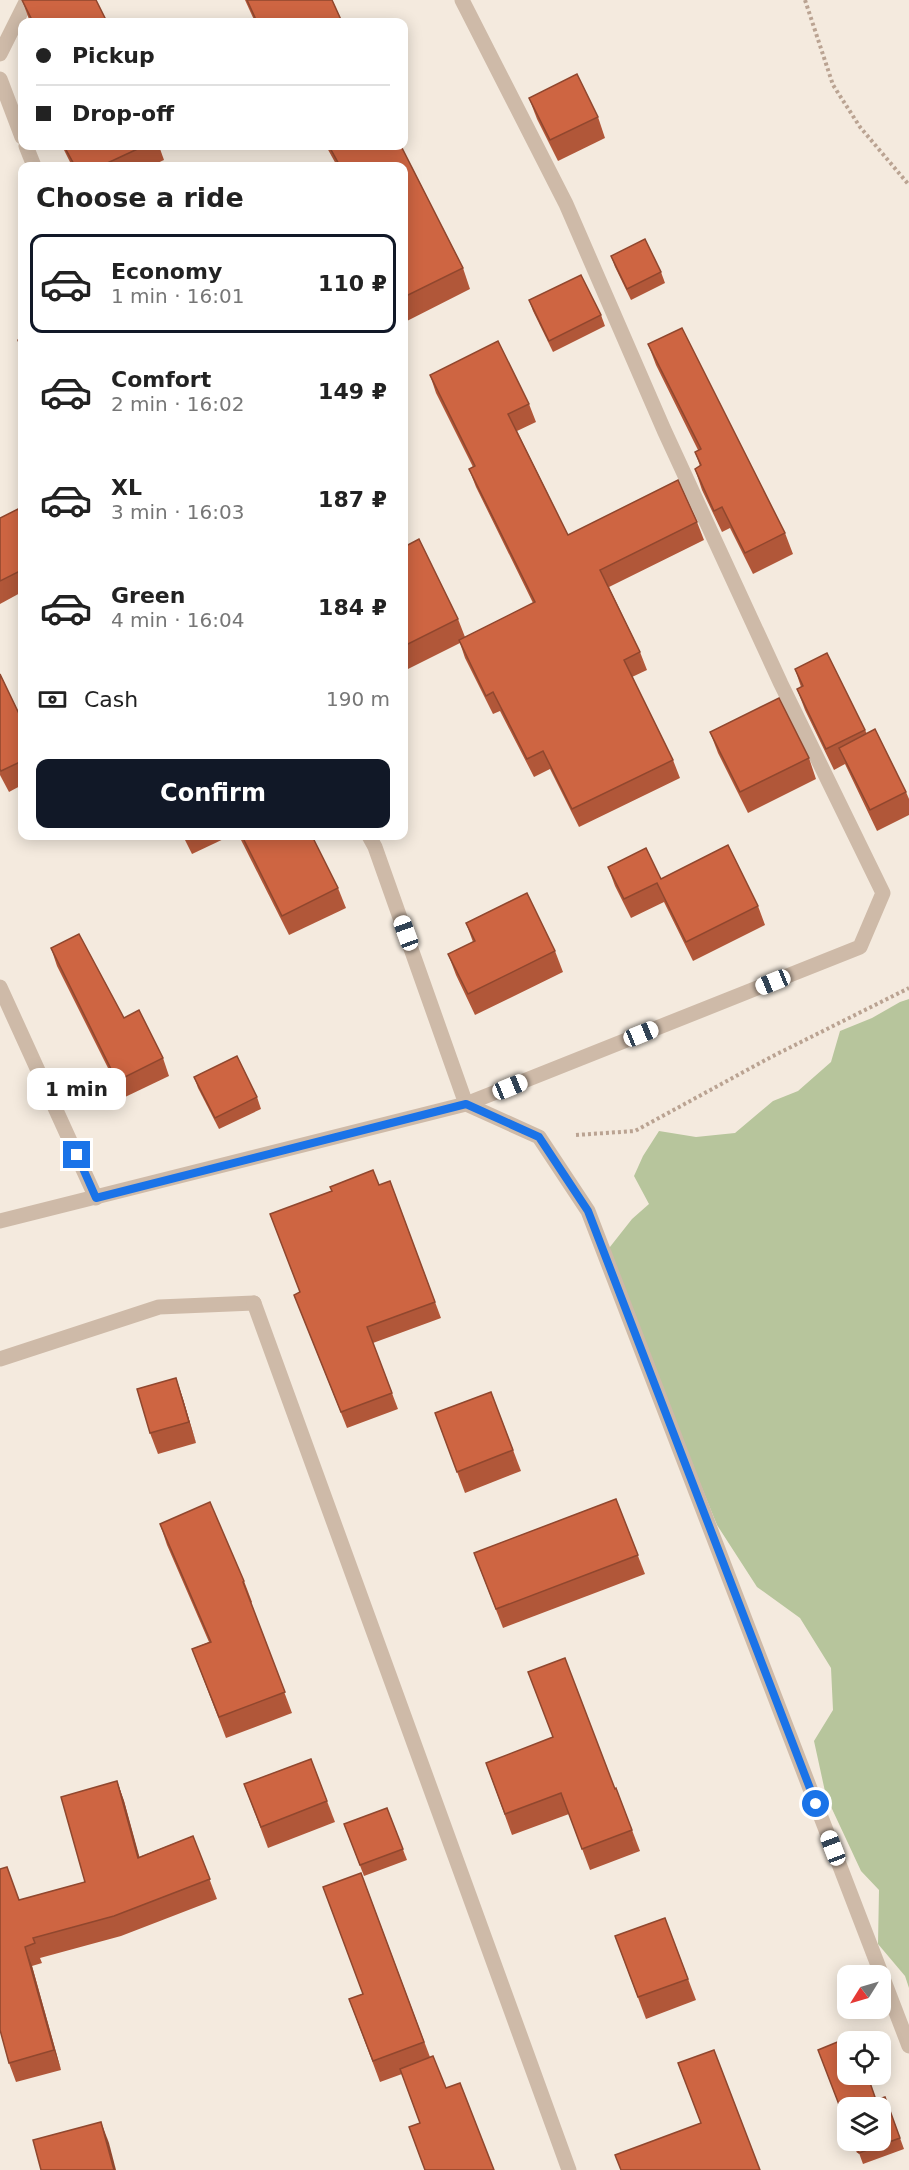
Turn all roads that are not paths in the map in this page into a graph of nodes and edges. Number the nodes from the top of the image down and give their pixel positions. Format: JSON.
{"nodes":[{"id":1,"x":27,"y":0,"type":"edge"},
{"id":2,"x":462,"y":0,"type":"edge"},
{"id":3,"x":0,"y":54,"type":"edge"},
{"id":4,"x":0,"y":79,"type":"edge"},
{"id":5,"x":18,"y":126,"type":"edge"},
{"id":6,"x":371,"y":840,"type":"edge"},
{"id":7,"x":0,"y":987,"type":"edge"},
{"id":8,"x":466,"y":1104,"type":"junction"},
{"id":9,"x":96,"y":1198,"type":"junction"},
{"id":10,"x":0,"y":1221,"type":"edge"},
{"id":11,"x":0,"y":1359,"type":"edge"},
{"id":12,"x":909,"y":2046,"type":"edge"},
{"id":13,"x":569,"y":2170,"type":"edge"}],
"edges":[{"from":1,"to":3,"type":"street"},
{"from":2,"to":8,"type":"street"},
{"from":4,"to":5,"type":"street"},
{"from":6,"to":8,"type":"street"},
{"from":7,"to":9,"type":"street"},
{"from":8,"to":9,"type":"street"},
{"from":8,"to":12,"type":"street"},
{"from":9,"to":10,"type":"street"},
{"from":11,"to":13,"type":"street"}]}
